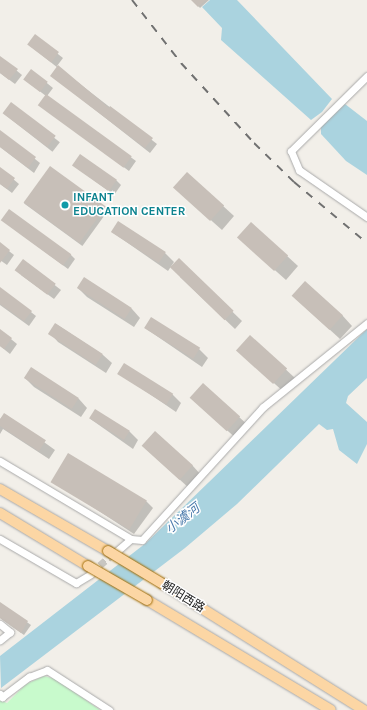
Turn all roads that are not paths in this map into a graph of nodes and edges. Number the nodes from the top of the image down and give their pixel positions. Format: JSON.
{"nodes":[{"id":1,"x":367,"y":76,"type":"edge"},
{"id":2,"x":367,"y":218,"type":"edge"},
{"id":3,"x":367,"y":323,"type":"edge"},
{"id":4,"x":0,"y":460,"type":"edge"},
{"id":5,"x":0,"y":489,"type":"edge"},
{"id":6,"x":0,"y":513,"type":"edge"},
{"id":7,"x":0,"y":538,"type":"edge"},
{"id":8,"x":131,"y":540,"type":"junction"},
{"id":9,"x":112,"y":551,"type":"junction"},
{"id":10,"x":89,"y":570,"type":"junction"},
{"id":11,"x":0,"y":624,"type":"edge"},
{"id":12,"x":0,"y":640,"type":"edge"},
{"id":13,"x":1,"y":696,"type":"edge"},
{"id":14,"x":109,"y":710,"type":"edge"},
{"id":15,"x":331,"y":710,"type":"edge"},
{"id":16,"x":364,"y":710,"type":"edge"}],
"edges":[{"from":1,"to":2,"type":"street"},
{"from":3,"to":8,"type":"street"},
{"from":4,"to":8,"type":"street"},
{"from":5,"to":9,"type":"main road","name":"朝阳西路"},
{"from":6,"to":10,"type":"main road","name":"朝阳西路"},
{"from":7,"to":10,"type":"street"},
{"from":8,"to":9,"type":"street"},
{"from":9,"to":16,"type":"main road","name":"朝阳西路","bridge":true},
{"from":10,"to":15,"type":"main road","name":"朝阳西路","bridge":true},
{"from":11,"to":12,"type":"street"},
{"from":13,"to":14,"type":"street"}]}
